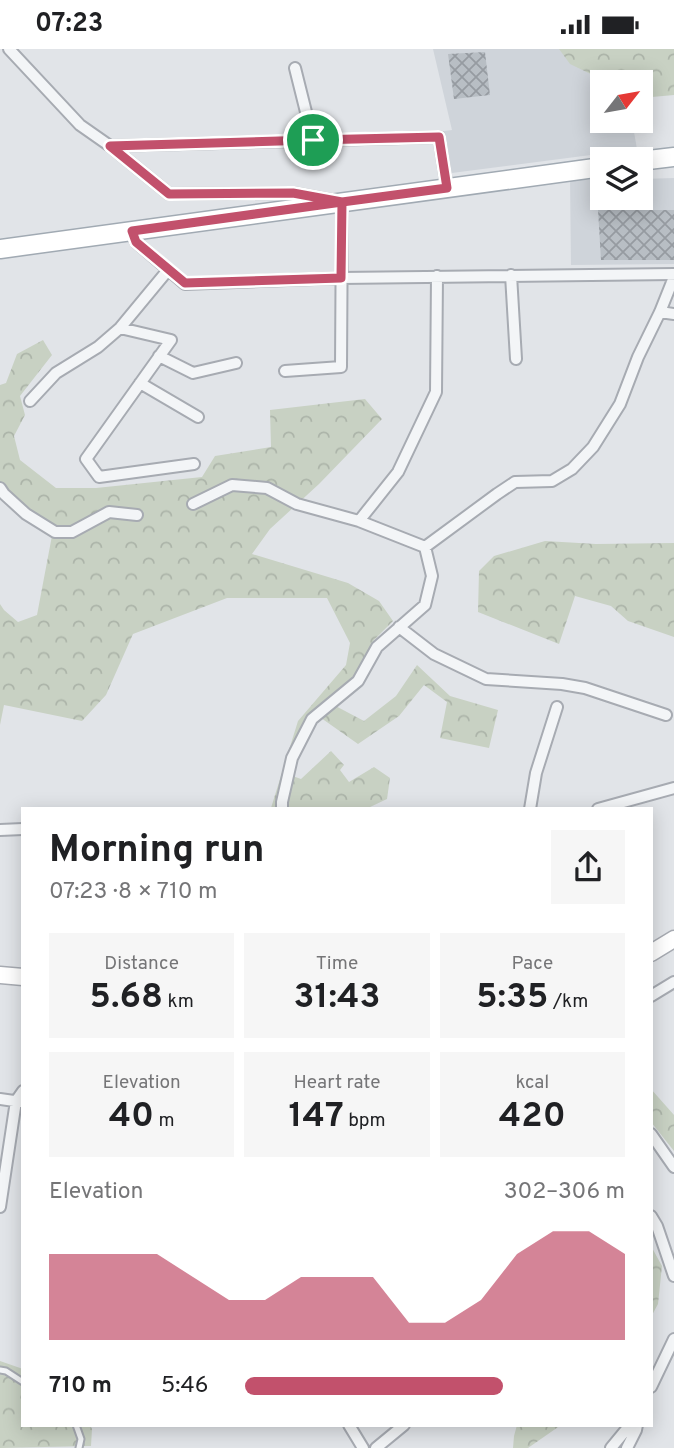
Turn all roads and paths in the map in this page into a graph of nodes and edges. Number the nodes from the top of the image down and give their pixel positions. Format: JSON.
{"nodes":[{"id":1,"x":9,"y":49,"type":"edge"},
{"id":2,"x":295,"y":68,"type":"dead end"},
{"id":3,"x":313,"y":140,"type":"junction"},
{"id":4,"x":110,"y":146,"type":"junction"},
{"id":5,"x":674,"y":157,"type":"edge"},
{"id":6,"x":653,"y":159,"type":"edge"},
{"id":7,"x":590,"y":168,"type":"edge"},
{"id":8,"x":447,"y":188,"type":"junction"},
{"id":9,"x":342,"y":202,"type":"junction"},
{"id":10,"x":132,"y":231,"type":"junction"},
{"id":11,"x":0,"y":249,"type":"edge"},
{"id":12,"x":168,"y":270,"type":"junction"},
{"id":13,"x":511,"y":275,"type":"junction"},
{"id":14,"x":674,"y":275,"type":"edge"},
{"id":15,"x":437,"y":276,"type":"junction"},
{"id":16,"x":341,"y":278,"type":"junction"},
{"id":17,"x":660,"y":312,"type":"junction"},
{"id":18,"x":674,"y":314,"type":"edge"},
{"id":19,"x":120,"y":328,"type":"junction"},
{"id":20,"x":159,"y":356,"type":"junction"},
{"id":21,"x":516,"y":359,"type":"dead end"},
{"id":22,"x":236,"y":363,"type":"dead end"},
{"id":23,"x":285,"y":371,"type":"dead end"},
{"id":24,"x":140,"y":383,"type":"junction"},
{"id":25,"x":30,"y":401,"type":"dead end"},
{"id":26,"x":198,"y":417,"type":"dead end"},
{"id":27,"x":194,"y":464,"type":"dead end"},
{"id":28,"x":0,"y":488,"type":"edge"},
{"id":29,"x":194,"y":504,"type":"dead end"},
{"id":30,"x":137,"y":515,"type":"dead end"},
{"id":31,"x":359,"y":521,"type":"junction"},
{"id":32,"x":425,"y":547,"type":"junction"},
{"id":33,"x":398,"y":627,"type":"junction"},
{"id":34,"x":557,"y":707,"type":"dead end"},
{"id":35,"x":666,"y":715,"type":"dead end"},
{"id":36,"x":674,"y":788,"type":"edge"},
{"id":37,"x":282,"y":807,"type":"edge"},
{"id":38,"x":530,"y":807,"type":"edge"},
{"id":39,"x":605,"y":807,"type":"edge"},
{"id":40,"x":21,"y":829,"type":"edge"},
{"id":41,"x":0,"y":830,"type":"edge"},
{"id":42,"x":674,"y":939,"type":"edge"},
{"id":43,"x":653,"y":953,"type":"edge"},
{"id":44,"x":674,"y":982,"type":"edge"},
{"id":45,"x":653,"y":995,"type":"edge"},
{"id":46,"x":0,"y":1099,"type":"edge"},
{"id":47,"x":19,"y":1102,"type":"edge"},
{"id":48,"x":653,"y":1137,"type":"edge"},
{"id":49,"x":674,"y":1167,"type":"edge"},
{"id":50,"x":0,"y":1207,"type":"edge"},
{"id":51,"x":653,"y":1219,"type":"edge"},
{"id":52,"x":671,"y":1253,"type":"edge"},
{"id":53,"x":674,"y":1276,"type":"edge"},
{"id":54,"x":674,"y":1339,"type":"edge"},
{"id":55,"x":0,"y":1370,"type":"edge"},
{"id":56,"x":21,"y":1382,"type":"edge"},
{"id":57,"x":653,"y":1383,"type":"edge"},
{"id":58,"x":77,"y":1427,"type":"edge"},
{"id":59,"x":350,"y":1427,"type":"edge"},
{"id":60,"x":402,"y":1427,"type":"edge"},
{"id":61,"x":628,"y":1427,"type":"edge"},
{"id":62,"x":637,"y":1427,"type":"edge"},
{"id":63,"x":79,"y":1448,"type":"edge"},
{"id":64,"x":363,"y":1448,"type":"edge"},
{"id":65,"x":376,"y":1448,"type":"edge"},
{"id":66,"x":611,"y":1448,"type":"edge"},
{"id":67,"x":627,"y":1448,"type":"edge"}],
"edges":[{"from":1,"to":4,"type":"street"},
{"from":2,"to":3,"type":"street"},
{"from":3,"to":4,"type":"street"},
{"from":3,"to":8,"type":"street"},
{"from":4,"to":9,"type":"street"},
{"from":5,"to":6,"type":"main road"},
{"from":7,"to":8,"type":"main road"},
{"from":8,"to":9,"type":"main road"},
{"from":9,"to":10,"type":"main road"},
{"from":9,"to":16,"type":"street"},
{"from":10,"to":11,"type":"main road"},
{"from":10,"to":12,"type":"street"},
{"from":12,"to":16,"type":"street"},
{"from":12,"to":19,"type":"street"},
{"from":13,"to":14,"type":"street"},
{"from":13,"to":15,"type":"street"},
{"from":13,"to":21,"type":"street"},
{"from":14,"to":17,"type":"street"},
{"from":15,"to":16,"type":"street"},
{"from":15,"to":31,"type":"street"},
{"from":16,"to":23,"type":"street"},
{"from":17,"to":18,"type":"street"},
{"from":17,"to":32,"type":"street"},
{"from":19,"to":20,"type":"street"},
{"from":19,"to":25,"type":"street"},
{"from":20,"to":22,"type":"street"},
{"from":20,"to":24,"type":"street"},
{"from":24,"to":26,"type":"street"},
{"from":24,"to":27,"type":"street"},
{"from":28,"to":30,"type":"street"},
{"from":29,"to":31,"type":"street"},
{"from":31,"to":32,"type":"street"},
{"from":32,"to":33,"type":"street"},
{"from":33,"to":35,"type":"street"},
{"from":33,"to":37,"type":"street"},
{"from":34,"to":38,"type":"street"},
{"from":36,"to":39,"type":"street"},
{"from":40,"to":41,"type":"street"},
{"from":42,"to":43,"type":"street"},
{"from":44,"to":45,"type":"street"},
{"from":46,"to":47,"type":"street"},
{"from":47,"to":50,"type":"street"},
{"from":48,"to":49,"type":"street"},
{"from":51,"to":52,"type":"street"},
{"from":52,"to":53,"type":"street"},
{"from":54,"to":57,"type":"street"},
{"from":55,"to":56,"type":"lane"},
{"from":58,"to":63,"type":"lane"},
{"from":59,"to":64,"type":"street"},
{"from":60,"to":65,"type":"street"},
{"from":61,"to":66,"type":"street"},
{"from":62,"to":67,"type":"street"}]}
